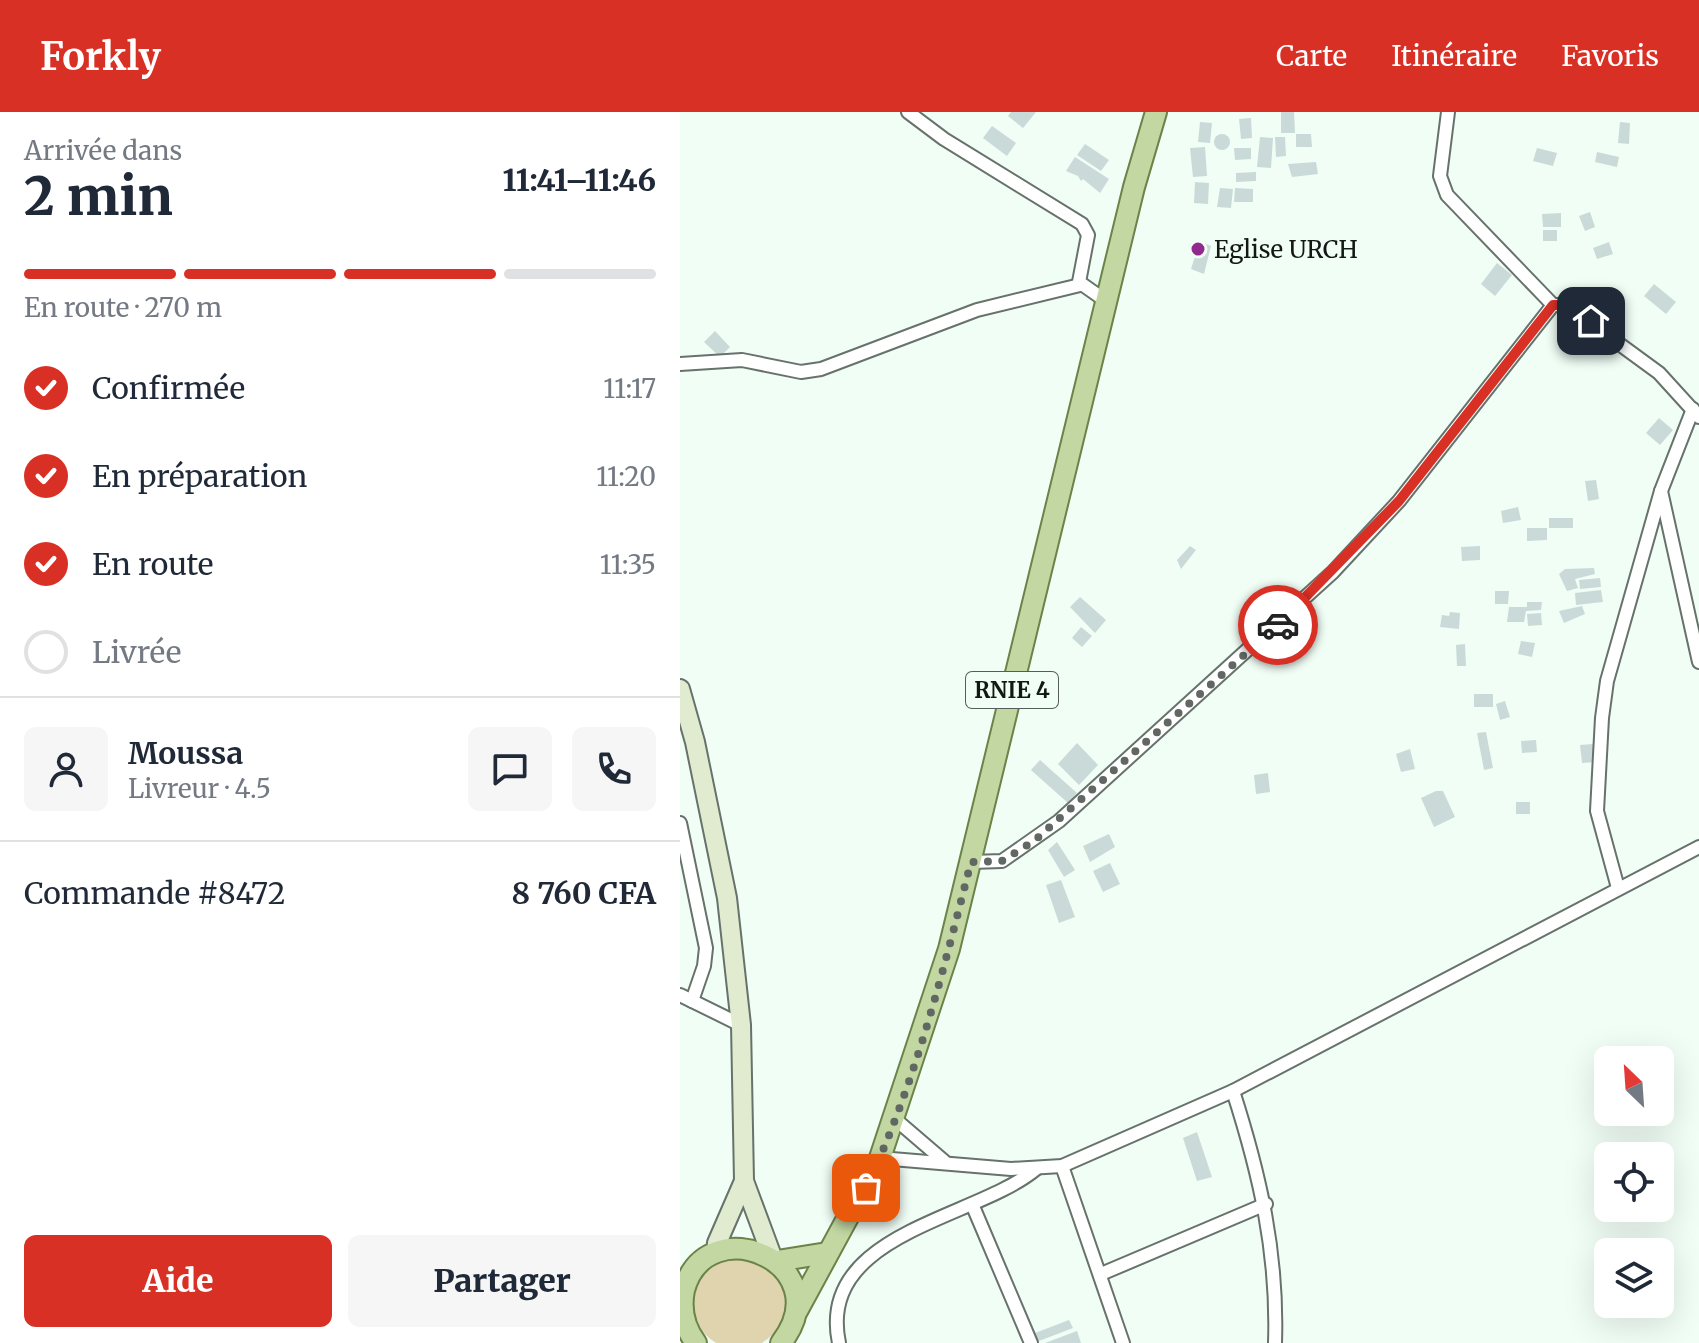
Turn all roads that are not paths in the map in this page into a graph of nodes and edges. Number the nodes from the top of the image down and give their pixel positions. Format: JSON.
{"nodes":[{"id":1,"x":908,"y":112,"type":"edge"},
{"id":2,"x":1156,"y":112,"type":"edge"},
{"id":3,"x":1448,"y":112,"type":"edge"},
{"id":4,"x":1080,"y":285,"type":"junction"},
{"id":5,"x":1106,"y":301,"type":"junction"},
{"id":6,"x":1553,"y":305,"type":"junction"},
{"id":7,"x":680,"y":364,"type":"edge"},
{"id":8,"x":1696,"y":413,"type":"edge"},
{"id":9,"x":1661,"y":491,"type":"junction"},
{"id":10,"x":1696,"y":640,"type":"edge"},
{"id":11,"x":1699,"y":662,"type":"edge"},
{"id":12,"x":680,"y":689,"type":"edge"},
{"id":13,"x":680,"y":823,"type":"edge"},
{"id":14,"x":1699,"y":847,"type":"edge"},
{"id":15,"x":971,"y":862,"type":"junction"},
{"id":16,"x":1618,"y":888,"type":"junction"},
{"id":17,"x":686,"y":998,"type":"edge"},
{"id":18,"x":741,"y":1025,"type":"junction"},
{"id":19,"x":1233,"y":1091,"type":"junction"},
{"id":20,"x":895,"y":1119,"type":"junction"},
{"id":21,"x":880,"y":1158,"type":"junction"},
{"id":22,"x":944,"y":1161,"type":"junction"},
{"id":23,"x":1062,"y":1166,"type":"junction"},
{"id":24,"x":1036,"y":1169,"type":"junction"},
{"id":25,"x":744,"y":1181,"type":"junction"},
{"id":26,"x":972,"y":1204,"type":"junction"},
{"id":27,"x":1266,"y":1204,"type":"junction"},
{"id":28,"x":716,"y":1253,"type":"junction"},
{"id":29,"x":827,"y":1253,"type":"junction"},
{"id":30,"x":775,"y":1260,"type":"junction"},
{"id":31,"x":1101,"y":1274,"type":"junction"},
{"id":32,"x":683,"y":1287,"type":"edge"},
{"id":33,"x":797,"y":1311,"type":"junction"},
{"id":34,"x":690,"y":1342,"type":"edge"},
{"id":35,"x":781,"y":1343,"type":"edge"},
{"id":36,"x":839,"y":1343,"type":"edge"},
{"id":37,"x":1031,"y":1343,"type":"edge"},
{"id":38,"x":1123,"y":1343,"type":"edge"},
{"id":39,"x":1275,"y":1343,"type":"edge"}],
"edges":[{"from":1,"to":4,"type":"street"},
{"from":2,"to":5,"type":"main road","number":"RNIE 4"},
{"from":3,"to":6,"type":"street"},
{"from":4,"to":5,"type":"street"},
{"from":4,"to":7,"type":"street"},
{"from":5,"to":15,"type":"main road","number":"RNIE 4"},
{"from":6,"to":8,"type":"street"},
{"from":6,"to":15,"type":"street"},
{"from":8,"to":9,"type":"street"},
{"from":9,"to":10,"type":"street"},
{"from":9,"to":16,"type":"street"},
{"from":10,"to":11,"type":"street"},
{"from":12,"to":18,"type":"main road"},
{"from":13,"to":17,"type":"street"},
{"from":14,"to":16,"type":"street"},
{"from":15,"to":20,"type":"main road","number":"RNIE 4"},
{"from":16,"to":19,"type":"street"},
{"from":17,"to":18,"type":"street"},
{"from":18,"to":25,"type":"main road"},
{"from":19,"to":23,"type":"street"},
{"from":19,"to":27,"type":"street"},
{"from":20,"to":21,"type":"main road","number":"RNIE 4"},
{"from":20,"to":22,"type":"street"},
{"from":21,"to":22,"type":"street"},
{"from":21,"to":29,"type":"main road","number":"RNIE 4"},
{"from":22,"to":24,"type":"street"},
{"from":23,"to":24,"type":"street"},
{"from":23,"to":31,"type":"street"},
{"from":24,"to":26,"type":"street"},
{"from":25,"to":28,"type":"main road"},
{"from":25,"to":30,"type":"main road"},
{"from":26,"to":36,"type":"street"},
{"from":26,"to":37,"type":"street"},
{"from":27,"to":31,"type":"street"},
{"from":27,"to":39,"type":"street"},
{"from":28,"to":30,"type":"main road"},
{"from":28,"to":32,"type":"main road"},
{"from":29,"to":30,"type":"main road"},
{"from":29,"to":33,"type":"main road","number":"RNIE 4"},
{"from":30,"to":33,"type":"main road"},
{"from":31,"to":38,"type":"street"},
{"from":32,"to":34,"type":"main road"},
{"from":33,"to":35,"type":"main road","number":"RNIE 4"}]}
